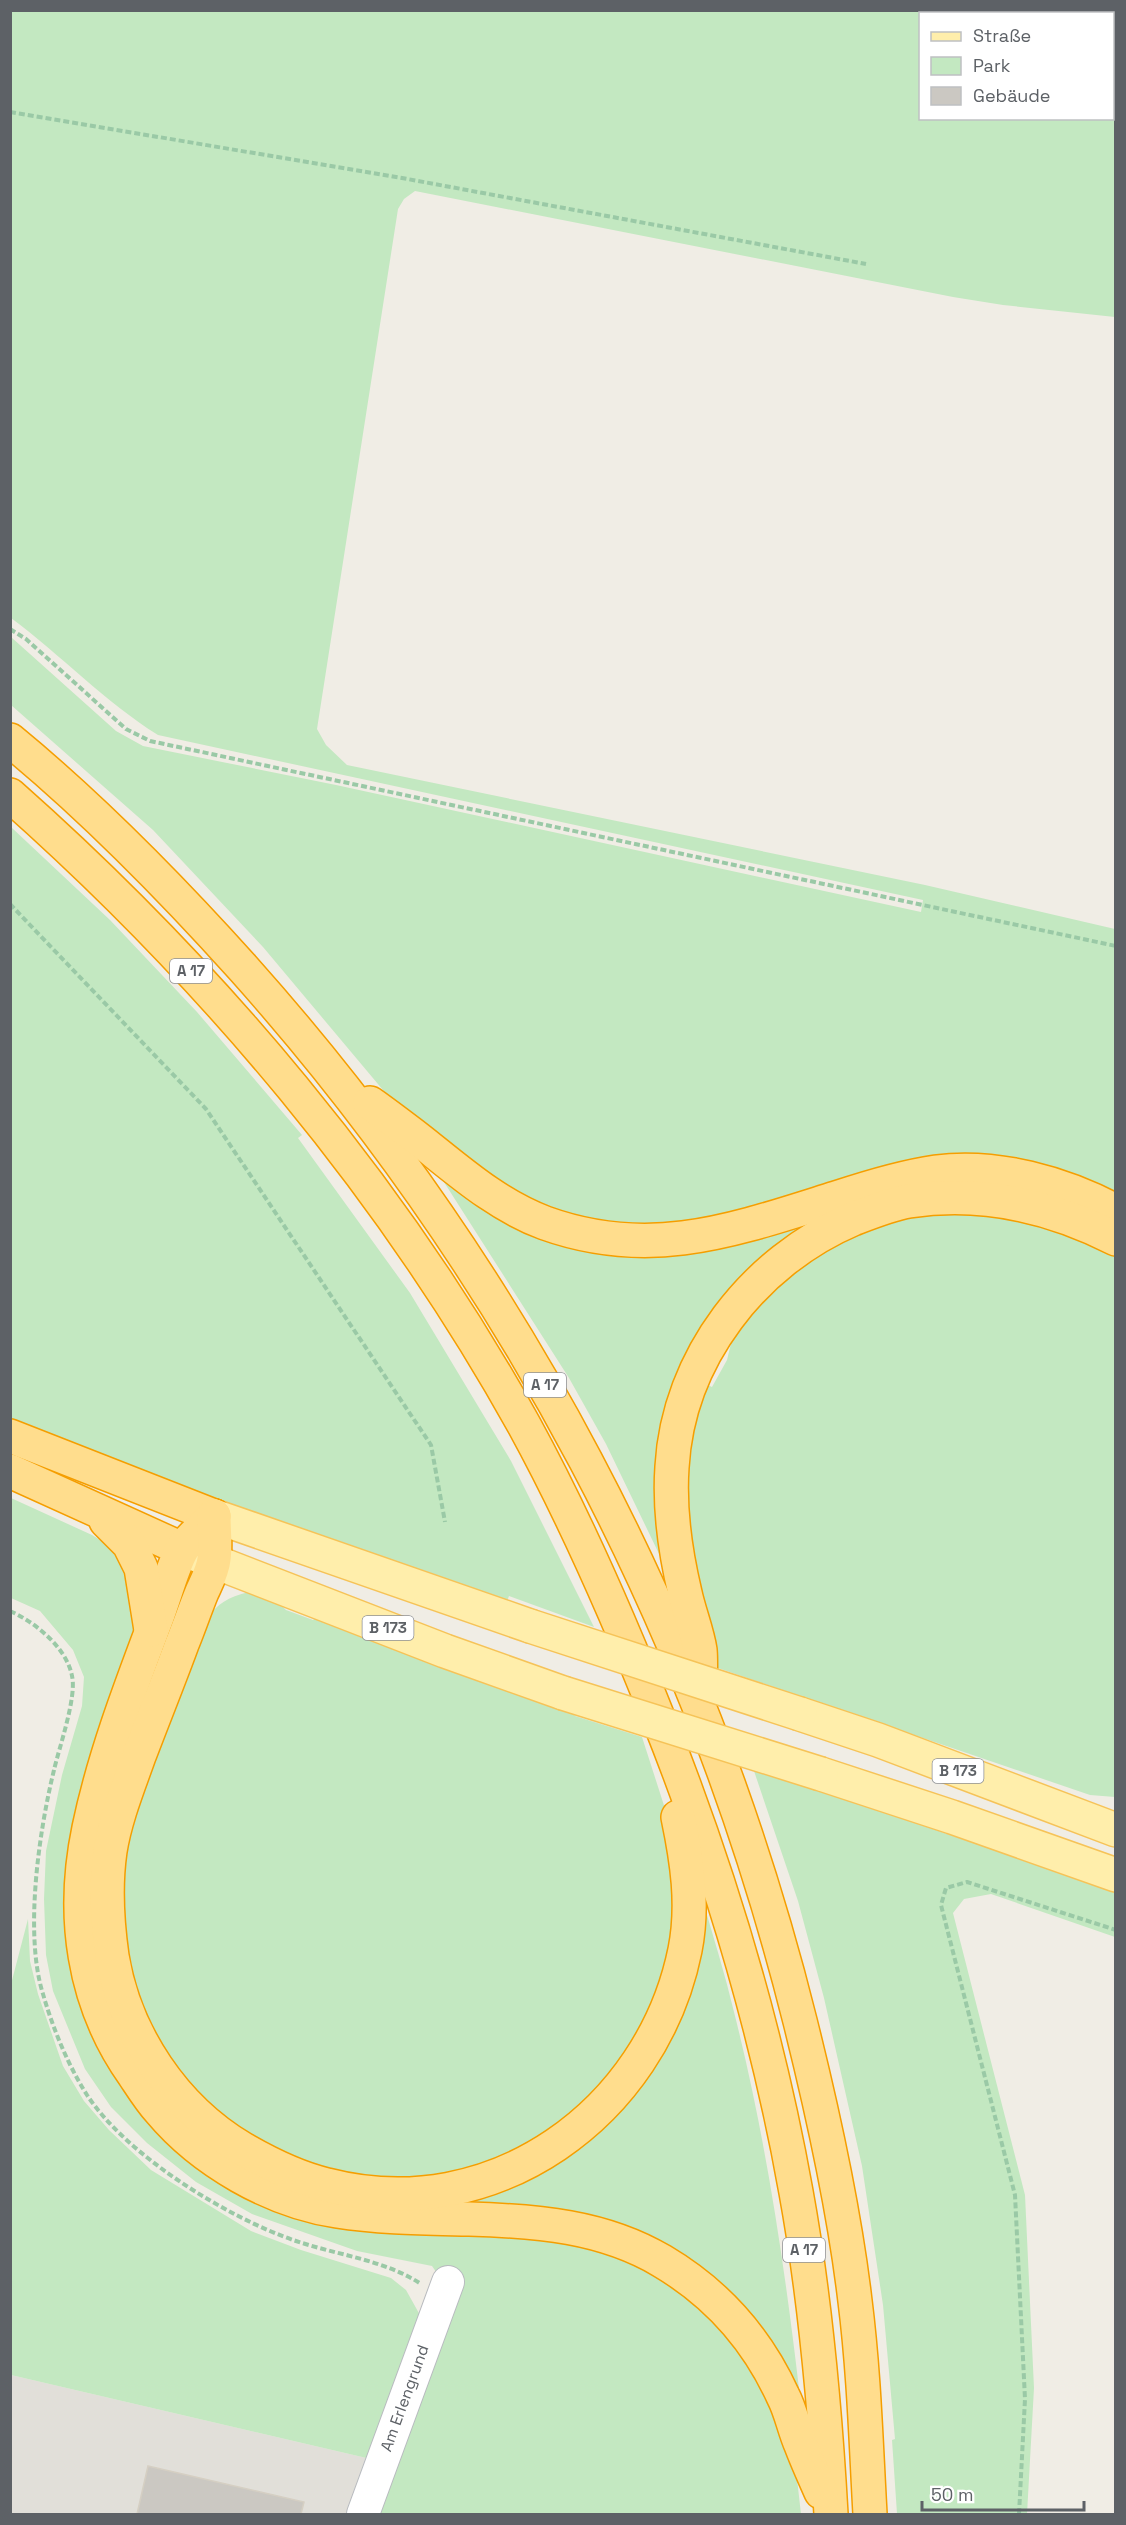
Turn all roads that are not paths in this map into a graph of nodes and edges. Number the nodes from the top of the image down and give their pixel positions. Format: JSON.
{"nodes":[{"id":1,"x":10,"y":740,"type":"edge"},
{"id":2,"x":10,"y":795,"type":"edge"},
{"id":3,"x":339,"y":1081,"type":"junction"},
{"id":4,"x":1116,"y":1210,"type":"edge"},
{"id":5,"x":1116,"y":1239,"type":"edge"},
{"id":6,"x":10,"y":1436,"type":"edge"},
{"id":7,"x":10,"y":1472,"type":"edge"},
{"id":8,"x":96,"y":1511,"type":"junction"},
{"id":9,"x":214,"y":1516,"type":"junction"},
{"id":10,"x":182,"y":1549,"type":"junction"},
{"id":11,"x":214,"y":1562,"type":"junction"},
{"id":12,"x":152,"y":1632,"type":"junction"},
{"id":13,"x":702,"y":1716,"type":"junction"},
{"id":14,"x":679,"y":1770,"type":"junction"},
{"id":15,"x":1116,"y":1830,"type":"edge"},
{"id":16,"x":1116,"y":1875,"type":"edge"},
{"id":17,"x":444,"y":2292,"type":"dead end"},
{"id":18,"x":363,"y":2514,"type":"edge"},
{"id":19,"x":831,"y":2514,"type":"edge"},
{"id":20,"x":870,"y":2514,"type":"edge"}],
"edges":[{"from":1,"to":3,"type":"highway","number":"A 17"},
{"from":2,"to":14,"type":"highway","number":"A 17"},
{"from":3,"to":4,"type":"highway"},
{"from":3,"to":13,"type":"highway","number":"A 17"},
{"from":5,"to":13,"type":"highway"},
{"from":6,"to":9,"type":"highway","number":"B 173"},
{"from":7,"to":8,"type":"highway","number":"B 173"},
{"from":8,"to":10,"type":"highway","number":"B 173"},
{"from":8,"to":12,"type":"highway"},
{"from":9,"to":10,"type":"highway"},
{"from":9,"to":11,"type":"highway"},
{"from":9,"to":15,"type":"main road","number":"B 173","bridge":true},
{"from":10,"to":11,"type":"main road","number":"B 173"},
{"from":10,"to":12,"type":"highway"},
{"from":11,"to":14,"type":"highway"},
{"from":11,"to":16,"type":"main road","number":"B 173","bridge":true},
{"from":12,"to":19,"type":"highway"},
{"from":13,"to":20,"type":"highway","number":"A 17"},
{"from":14,"to":19,"type":"highway","number":"A 17"},
{"from":17,"to":18,"type":"street","name":"Am Erlengrund"}]}
